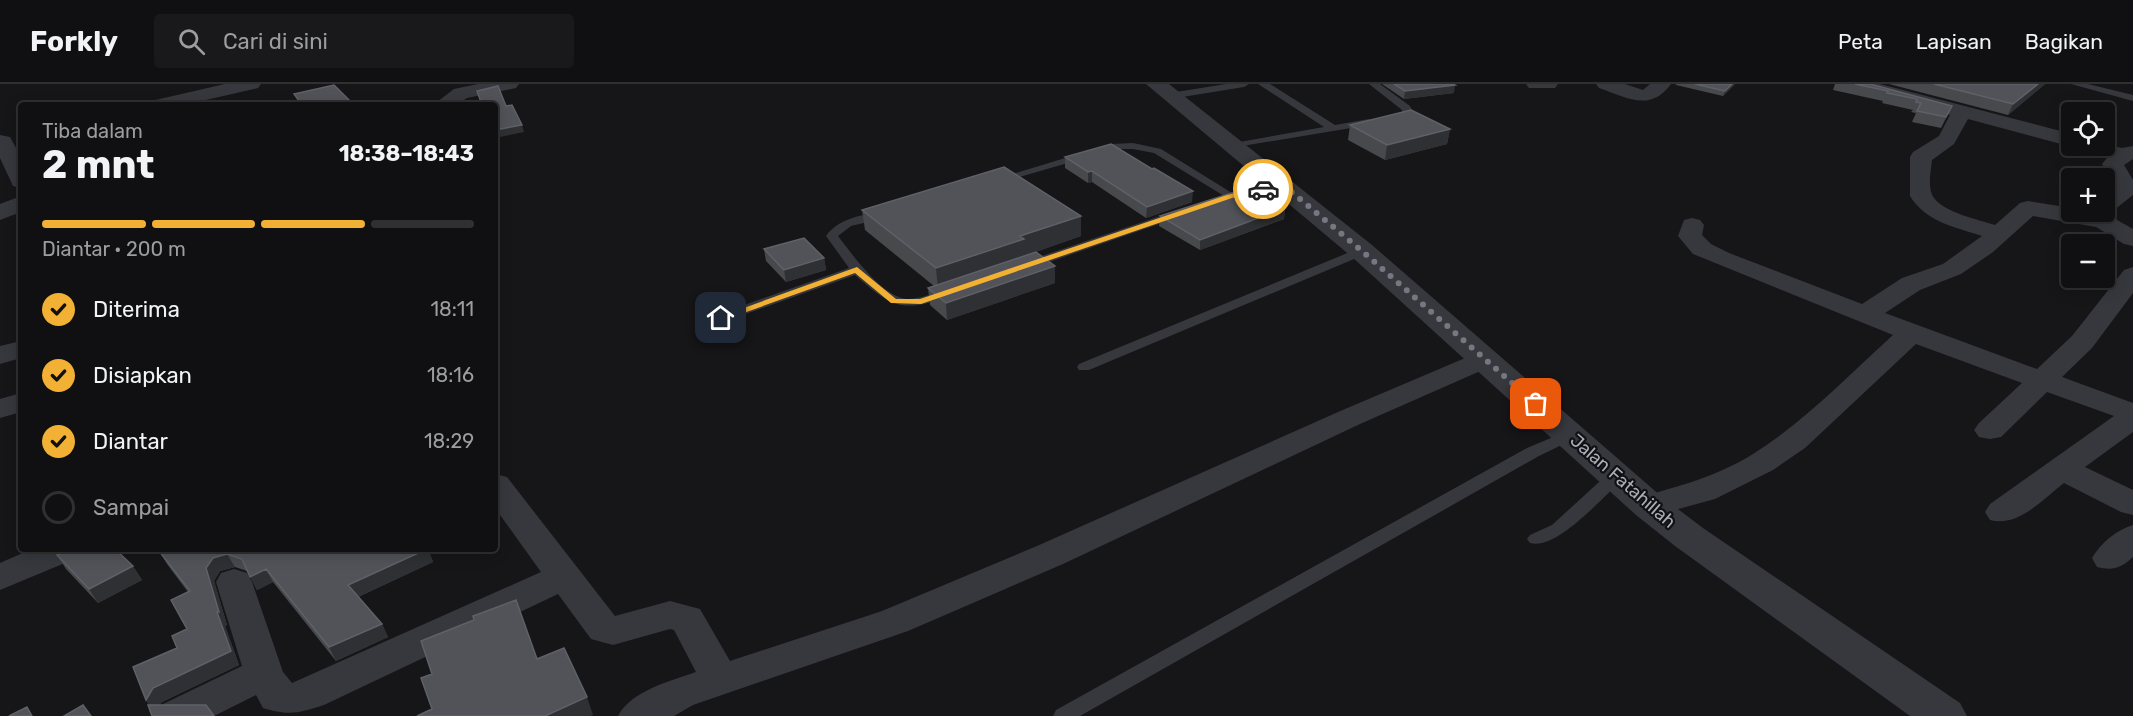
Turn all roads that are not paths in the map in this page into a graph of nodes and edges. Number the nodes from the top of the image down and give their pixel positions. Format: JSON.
{"nodes":[{"id":1,"x":1244,"y":84,"type":"edge"},
{"id":2,"x":1263,"y":84,"type":"edge"},
{"id":3,"x":1374,"y":84,"type":"edge"},
{"id":4,"x":1536,"y":84,"type":"edge"},
{"id":5,"x":1548,"y":84,"type":"edge"},
{"id":6,"x":1606,"y":84,"type":"edge"},
{"id":7,"x":1661,"y":84,"type":"edge"},
{"id":8,"x":1858,"y":84,"type":"edge"},
{"id":9,"x":2076,"y":84,"type":"edge"},
{"id":10,"x":497,"y":85,"type":"edge"},
{"id":11,"x":189,"y":90,"type":"edge"},
{"id":12,"x":1163,"y":90,"type":"edge"},
{"id":13,"x":242,"y":92,"type":"edge"},
{"id":14,"x":449,"y":95,"type":"edge"},
{"id":15,"x":2133,"y":98,"type":"edge"},
{"id":16,"x":164,"y":102,"type":"edge"},
{"id":17,"x":1962,"y":111,"type":"junction"},
{"id":18,"x":1333,"y":128,"type":"junction"},
{"id":19,"x":2061,"y":138,"type":"edge"},
{"id":20,"x":8,"y":140,"type":"edge"},
{"id":21,"x":1234,"y":146,"type":"junction"},
{"id":22,"x":2128,"y":153,"type":"edge"},
{"id":23,"x":18,"y":172,"type":"edge"},
{"id":24,"x":992,"y":182,"type":"edge"},
{"id":25,"x":1282,"y":184,"type":"junction"},
{"id":26,"x":2115,"y":202,"type":"edge"},
{"id":27,"x":18,"y":204,"type":"edge"},
{"id":28,"x":2061,"y":210,"type":"edge"},
{"id":29,"x":892,"y":211,"type":"edge"},
{"id":30,"x":1185,"y":211,"type":"edge"},
{"id":31,"x":0,"y":213,"type":"edge"},
{"id":32,"x":2114,"y":222,"type":"edge"},
{"id":33,"x":1692,"y":225,"type":"dead end"},
{"id":34,"x":1997,"y":233,"type":"junction"},
{"id":35,"x":2133,"y":239,"type":"edge"},
{"id":36,"x":1362,"y":251,"type":"junction"},
{"id":37,"x":1020,"y":268,"type":"edge"},
{"id":38,"x":857,"y":270,"type":"junction"},
{"id":39,"x":2133,"y":275,"type":"edge"},
{"id":40,"x":965,"y":287,"type":"edge"},
{"id":41,"x":1864,"y":314,"type":"junction"},
{"id":42,"x":721,"y":318,"type":"dead end"},
{"id":43,"x":1911,"y":333,"type":"junction"},
{"id":44,"x":18,"y":350,"type":"edge"},
{"id":45,"x":0,"y":355,"type":"edge"},
{"id":46,"x":1484,"y":359,"type":"junction"},
{"id":47,"x":1084,"y":368,"type":"dead end"},
{"id":48,"x":2040,"y":381,"type":"junction"},
{"id":49,"x":18,"y":403,"type":"edge"},
{"id":50,"x":0,"y":409,"type":"edge"},
{"id":51,"x":2133,"y":415,"type":"edge"},
{"id":52,"x":1990,"y":430,"type":"dead end"},
{"id":53,"x":1570,"y":435,"type":"junction"},
{"id":54,"x":2062,"y":469,"type":"junction"},
{"id":55,"x":1616,"y":476,"type":"junction"},
{"id":56,"x":498,"y":489,"type":"edge"},
{"id":57,"x":2133,"y":504,"type":"edge"},
{"id":58,"x":1649,"y":506,"type":"junction"},
{"id":59,"x":2002,"y":512,"type":"dead end"},
{"id":60,"x":1536,"y":539,"type":"dead end"},
{"id":61,"x":58,"y":552,"type":"edge"},
{"id":62,"x":564,"y":576,"type":"junction"},
{"id":63,"x":0,"y":577,"type":"edge"},
{"id":64,"x":234,"y":582,"type":"dead end"},
{"id":65,"x":264,"y":673,"type":"junction"},
{"id":66,"x":720,"y":680,"type":"junction"},
{"id":67,"x":177,"y":716,"type":"edge"},
{"id":68,"x":638,"y":716,"type":"edge"},
{"id":69,"x":1063,"y":716,"type":"edge"},
{"id":70,"x":1944,"y":716,"type":"edge"}],
"edges":[{"from":1,"to":12,"type":"lane"},
{"from":2,"to":18,"type":"lane"},
{"from":3,"to":18,"type":"lane"},
{"from":4,"to":5,"type":"street"},
{"from":6,"to":7,"type":"street"},
{"from":8,"to":17,"type":"street"},
{"from":9,"to":15,"type":"lane"},
{"from":10,"to":14,"type":"street"},
{"from":11,"to":13,"type":"street"},
{"from":11,"to":16,"type":"street"},
{"from":12,"to":21,"type":"street","name":"Jalan Fatahillah"},
{"from":17,"to":19,"type":"street"},
{"from":17,"to":34,"type":"street"},
{"from":18,"to":21,"type":"lane"},
{"from":20,"to":23,"type":"street"},
{"from":21,"to":25,"type":"street","name":"Jalan Fatahillah"},
{"from":22,"to":26,"type":"street"},
{"from":24,"to":25,"type":"lane"},
{"from":25,"to":36,"type":"street","name":"Jalan Fatahillah"},
{"from":27,"to":31,"type":"street"},
{"from":28,"to":34,"type":"street"},
{"from":29,"to":38,"type":"lane"},
{"from":30,"to":37,"type":"lane"},
{"from":32,"to":35,"type":"street"},
{"from":33,"to":41,"type":"street"},
{"from":34,"to":41,"type":"street"},
{"from":36,"to":46,"type":"street","name":"Jalan Fatahillah"},
{"from":36,"to":47,"type":"lane"},
{"from":38,"to":40,"type":"lane"},
{"from":38,"to":42,"type":"lane"},
{"from":39,"to":48,"type":"street"},
{"from":41,"to":43,"type":"street"},
{"from":43,"to":48,"type":"street"},
{"from":43,"to":58,"type":"street"},
{"from":44,"to":45,"type":"street"},
{"from":46,"to":53,"type":"street","name":"Jalan Fatahillah"},
{"from":46,"to":66,"type":"street"},
{"from":48,"to":51,"type":"street"},
{"from":48,"to":52,"type":"street"},
{"from":49,"to":50,"type":"street"},
{"from":51,"to":54,"type":"street"},
{"from":53,"to":55,"type":"street","name":"Jalan Fatahillah"},
{"from":53,"to":69,"type":"lane"},
{"from":54,"to":57,"type":"street"},
{"from":54,"to":59,"type":"street"},
{"from":55,"to":58,"type":"street","name":"Jalan Fatahillah"},
{"from":55,"to":60,"type":"lane"},
{"from":56,"to":62,"type":"street"},
{"from":58,"to":70,"type":"street","name":"Jalan Fatahillah"},
{"from":61,"to":63,"type":"street"},
{"from":62,"to":65,"type":"street"},
{"from":62,"to":66,"type":"street"},
{"from":64,"to":65,"type":"street"},
{"from":65,"to":67,"type":"street"},
{"from":66,"to":68,"type":"street"}]}
